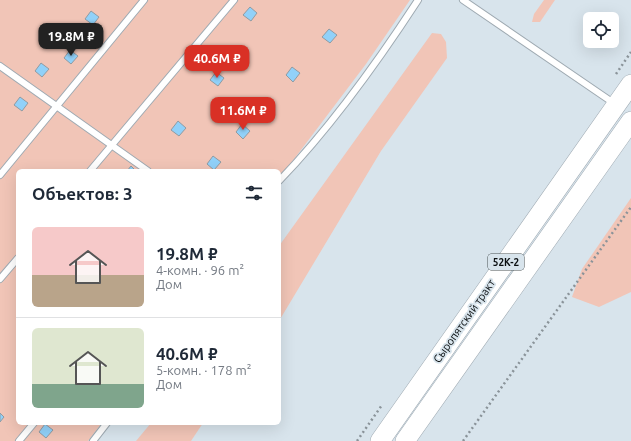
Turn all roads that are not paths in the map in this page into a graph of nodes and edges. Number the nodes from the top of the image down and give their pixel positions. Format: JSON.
{"nodes":[{"id":1,"x":144,"y":0,"type":"edge"},
{"id":2,"x":234,"y":0,"type":"edge"},
{"id":3,"x":418,"y":0,"type":"edge"},
{"id":4,"x":463,"y":0,"type":"edge"},
{"id":5,"x":0,"y":66,"type":"edge"},
{"id":6,"x":631,"y":84,"type":"edge"},
{"id":7,"x":616,"y":104,"type":"junction"},
{"id":8,"x":58,"y":105,"type":"junction"},
{"id":9,"x":631,"y":122,"type":"edge"},
{"id":10,"x":112,"y":145,"type":"junction"},
{"id":11,"x":92,"y":169,"type":"edge"},
{"id":12,"x":145,"y":169,"type":"edge"},
{"id":13,"x":0,"y":175,"type":"edge"},
{"id":14,"x":281,"y":179,"type":"edge"},
{"id":15,"x":16,"y":260,"type":"edge"},
{"id":16,"x":0,"y":280,"type":"edge"},
{"id":17,"x":32,"y":425,"type":"edge"},
{"id":18,"x":106,"y":425,"type":"edge"},
{"id":19,"x":19,"y":441,"type":"edge"},
{"id":20,"x":94,"y":441,"type":"edge"},
{"id":21,"x":380,"y":441,"type":"edge"},
{"id":22,"x":405,"y":441,"type":"edge"}],
"edges":[{"from":1,"to":8,"type":"lane"},
{"from":2,"to":10,"type":"lane"},
{"from":3,"to":14,"type":"lane"},
{"from":4,"to":7,"type":"lane"},
{"from":5,"to":8,"type":"lane"},
{"from":6,"to":7,"type":"main road","name":"Сыропятский тракт","number":"52К-2"},
{"from":7,"to":21,"type":"main road","name":"Сыропятский тракт","number":"52К-2"},
{"from":8,"to":10,"type":"lane"},
{"from":8,"to":13,"type":"lane"},
{"from":9,"to":22,"type":"main road","name":"Сыропятский тракт","number":"52К-2"},
{"from":10,"to":11,"type":"lane"},
{"from":10,"to":12,"type":"lane"},
{"from":15,"to":16,"type":"lane"},
{"from":17,"to":19,"type":"lane"},
{"from":18,"to":20,"type":"lane"}]}
